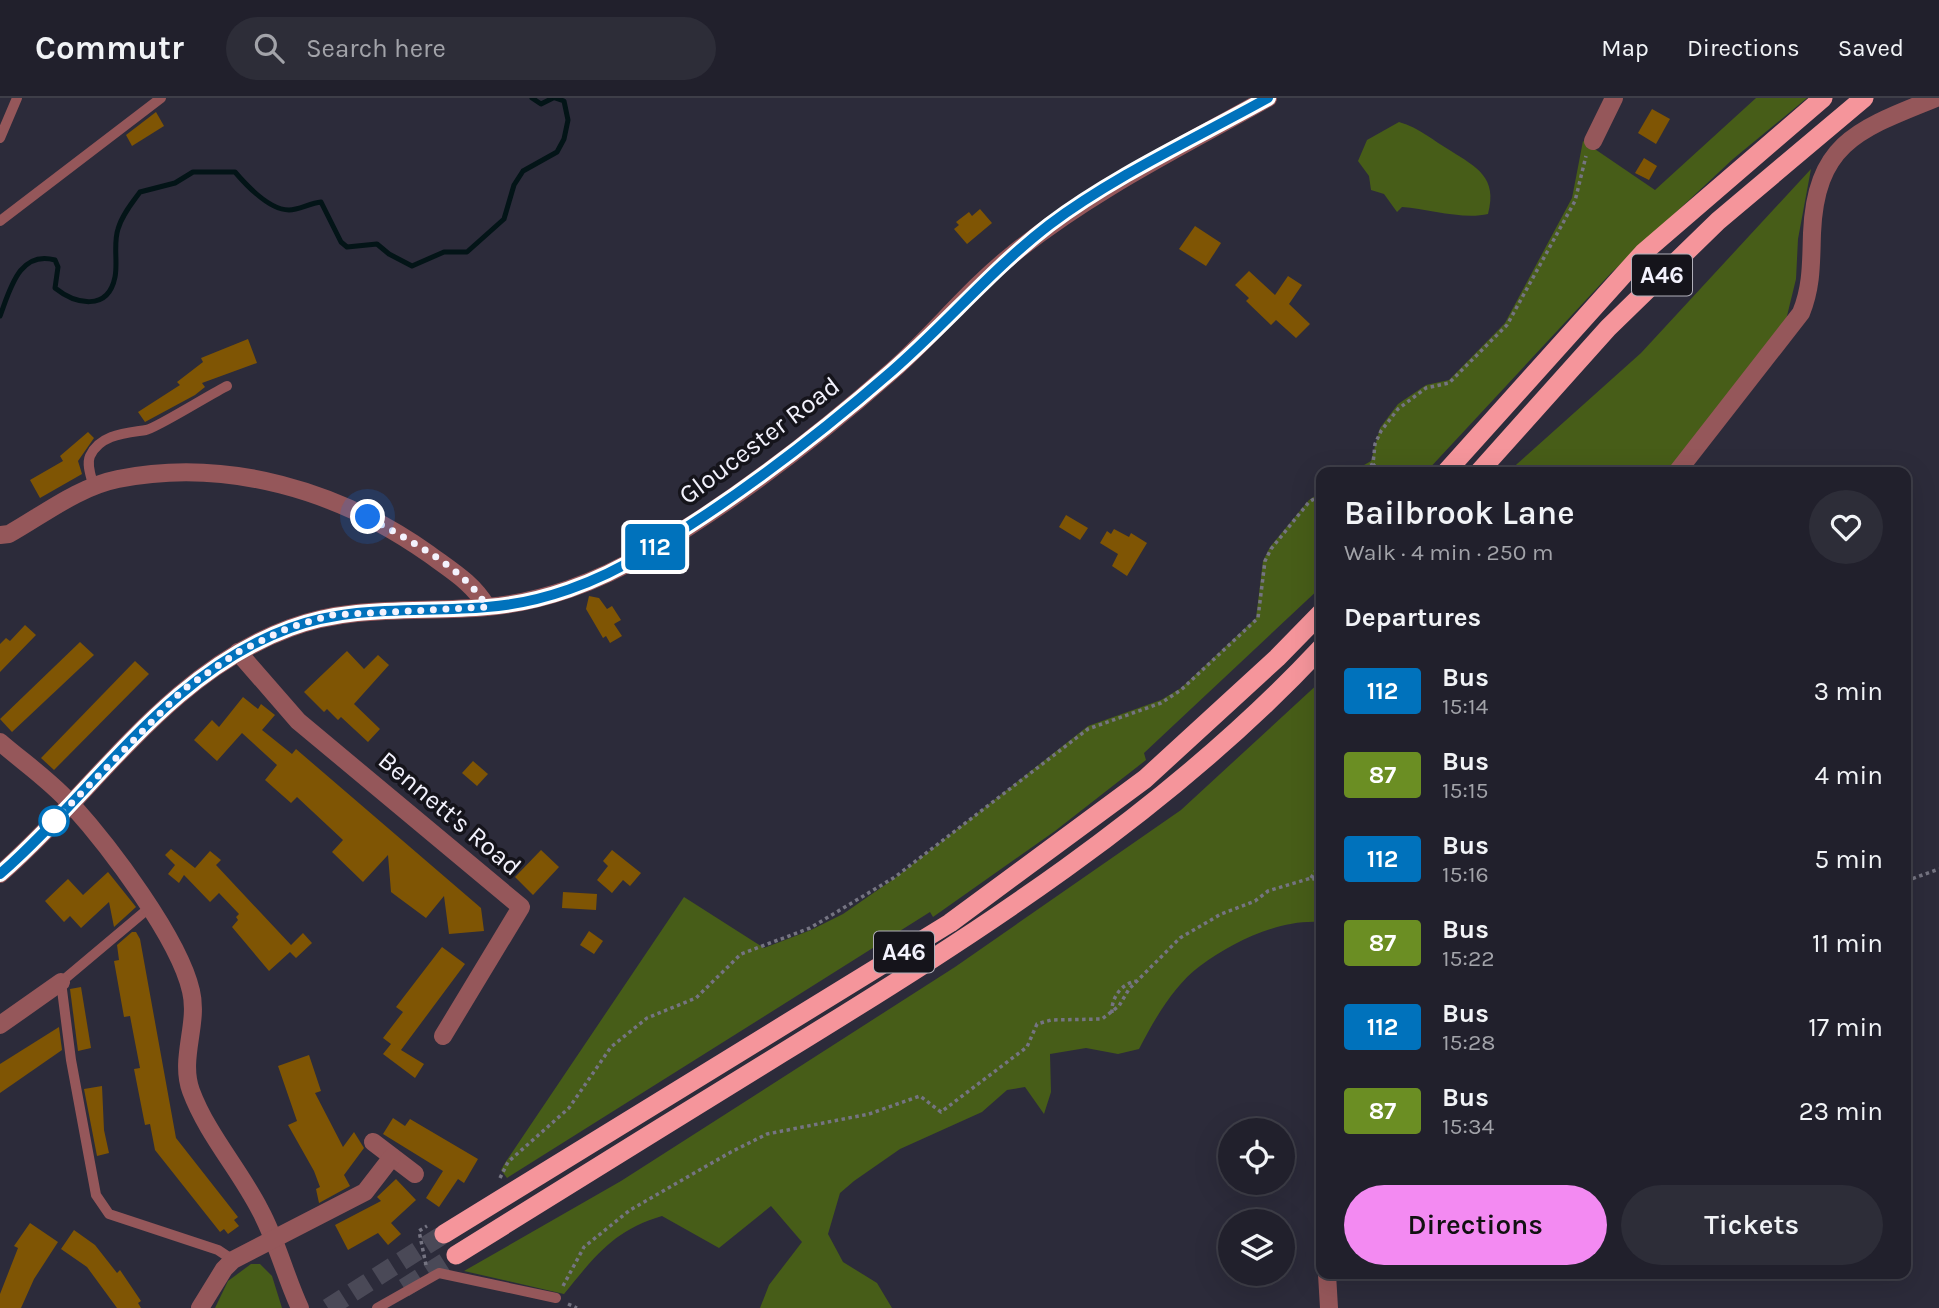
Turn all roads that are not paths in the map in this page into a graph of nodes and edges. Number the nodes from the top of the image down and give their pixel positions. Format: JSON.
{"nodes":[{"id":1,"x":17,"y":98,"type":"edge"},
{"id":2,"x":161,"y":98,"type":"edge"},
{"id":3,"x":1268,"y":98,"type":"edge"},
{"id":4,"x":1614,"y":98,"type":"edge"},
{"id":5,"x":1823,"y":98,"type":"edge"},
{"id":6,"x":1864,"y":98,"type":"edge"},
{"id":7,"x":1936,"y":98,"type":"edge"},
{"id":8,"x":0,"y":138,"type":"edge"},
{"id":9,"x":1593,"y":141,"type":"road end"},
{"id":10,"x":0,"y":221,"type":"edge"},
{"id":11,"x":227,"y":386,"type":"dead end"},
{"id":12,"x":1450,"y":467,"type":"edge"},
{"id":13,"x":1484,"y":467,"type":"edge"},
{"id":14,"x":1681,"y":467,"type":"edge"},
{"id":15,"x":94,"y":488,"type":"junction"},
{"id":16,"x":0,"y":535,"type":"edge"},
{"id":17,"x":487,"y":607,"type":"junction"},
{"id":18,"x":1316,"y":618,"type":"edge"},
{"id":19,"x":238,"y":652,"type":"junction"},
{"id":20,"x":1316,"y":653,"type":"edge"},
{"id":21,"x":2,"y":748,"type":"edge"},
{"id":22,"x":71,"y":803,"type":"junction"},
{"id":23,"x":0,"y":874,"type":"edge"},
{"id":24,"x":149,"y":908,"type":"junction"},
{"id":25,"x":61,"y":982,"type":"junction"},
{"id":26,"x":0,"y":1026,"type":"edge"},
{"id":27,"x":443,"y":1036,"type":"dead end"},
{"id":28,"x":373,"y":1142,"type":"dead end"},
{"id":29,"x":392,"y":1157,"type":"junction"},
{"id":30,"x":415,"y":1174,"type":"dead end"},
{"id":31,"x":436,"y":1229,"type":"tunnel mouth"},
{"id":32,"x":274,"y":1241,"type":"junction"},
{"id":33,"x":456,"y":1255,"type":"tunnel mouth"},
{"id":34,"x":233,"y":1260,"type":"junction"},
{"id":35,"x":1327,"y":1279,"type":"edge"},
{"id":36,"x":556,"y":1298,"type":"road end"},
{"id":37,"x":200,"y":1308,"type":"edge"},
{"id":38,"x":300,"y":1308,"type":"edge"},
{"id":39,"x":377,"y":1308,"type":"edge"},
{"id":40,"x":1329,"y":1308,"type":"edge"}],
"edges":[{"from":1,"to":8,"type":"lane"},
{"from":2,"to":10,"type":"lane"},
{"from":3,"to":17,"type":"street","name":"Gloucester Road"},
{"from":4,"to":9,"type":"street"},
{"from":5,"to":12,"type":"highway","number":"A46"},
{"from":6,"to":13,"type":"highway","number":"A46"},
{"from":7,"to":14,"type":"street"},
{"from":11,"to":15,"type":"lane"},
{"from":15,"to":16,"type":"street"},
{"from":15,"to":17,"type":"street"},
{"from":17,"to":19,"type":"street","name":"Gloucester Road"},
{"from":18,"to":31,"type":"highway","number":"A46"},
{"from":19,"to":22,"type":"street","name":"Gloucester Road"},
{"from":19,"to":27,"type":"street","name":"Bennett's Road"},
{"from":20,"to":33,"type":"highway","number":"A46"},
{"from":21,"to":22,"type":"street"},
{"from":22,"to":23,"type":"street","name":"Gloucester Road"},
{"from":22,"to":24,"type":"street"},
{"from":24,"to":25,"type":"lane"},
{"from":24,"to":32,"type":"street"},
{"from":25,"to":26,"type":"street"},
{"from":25,"to":34,"type":"lane"},
{"from":28,"to":29,"type":"street"},
{"from":29,"to":30,"type":"street"},
{"from":29,"to":32,"type":"street"},
{"from":32,"to":34,"type":"street"},
{"from":32,"to":38,"type":"street"},
{"from":34,"to":37,"type":"street"},
{"from":35,"to":40,"type":"street"},
{"from":36,"to":39,"type":"lane"}]}
